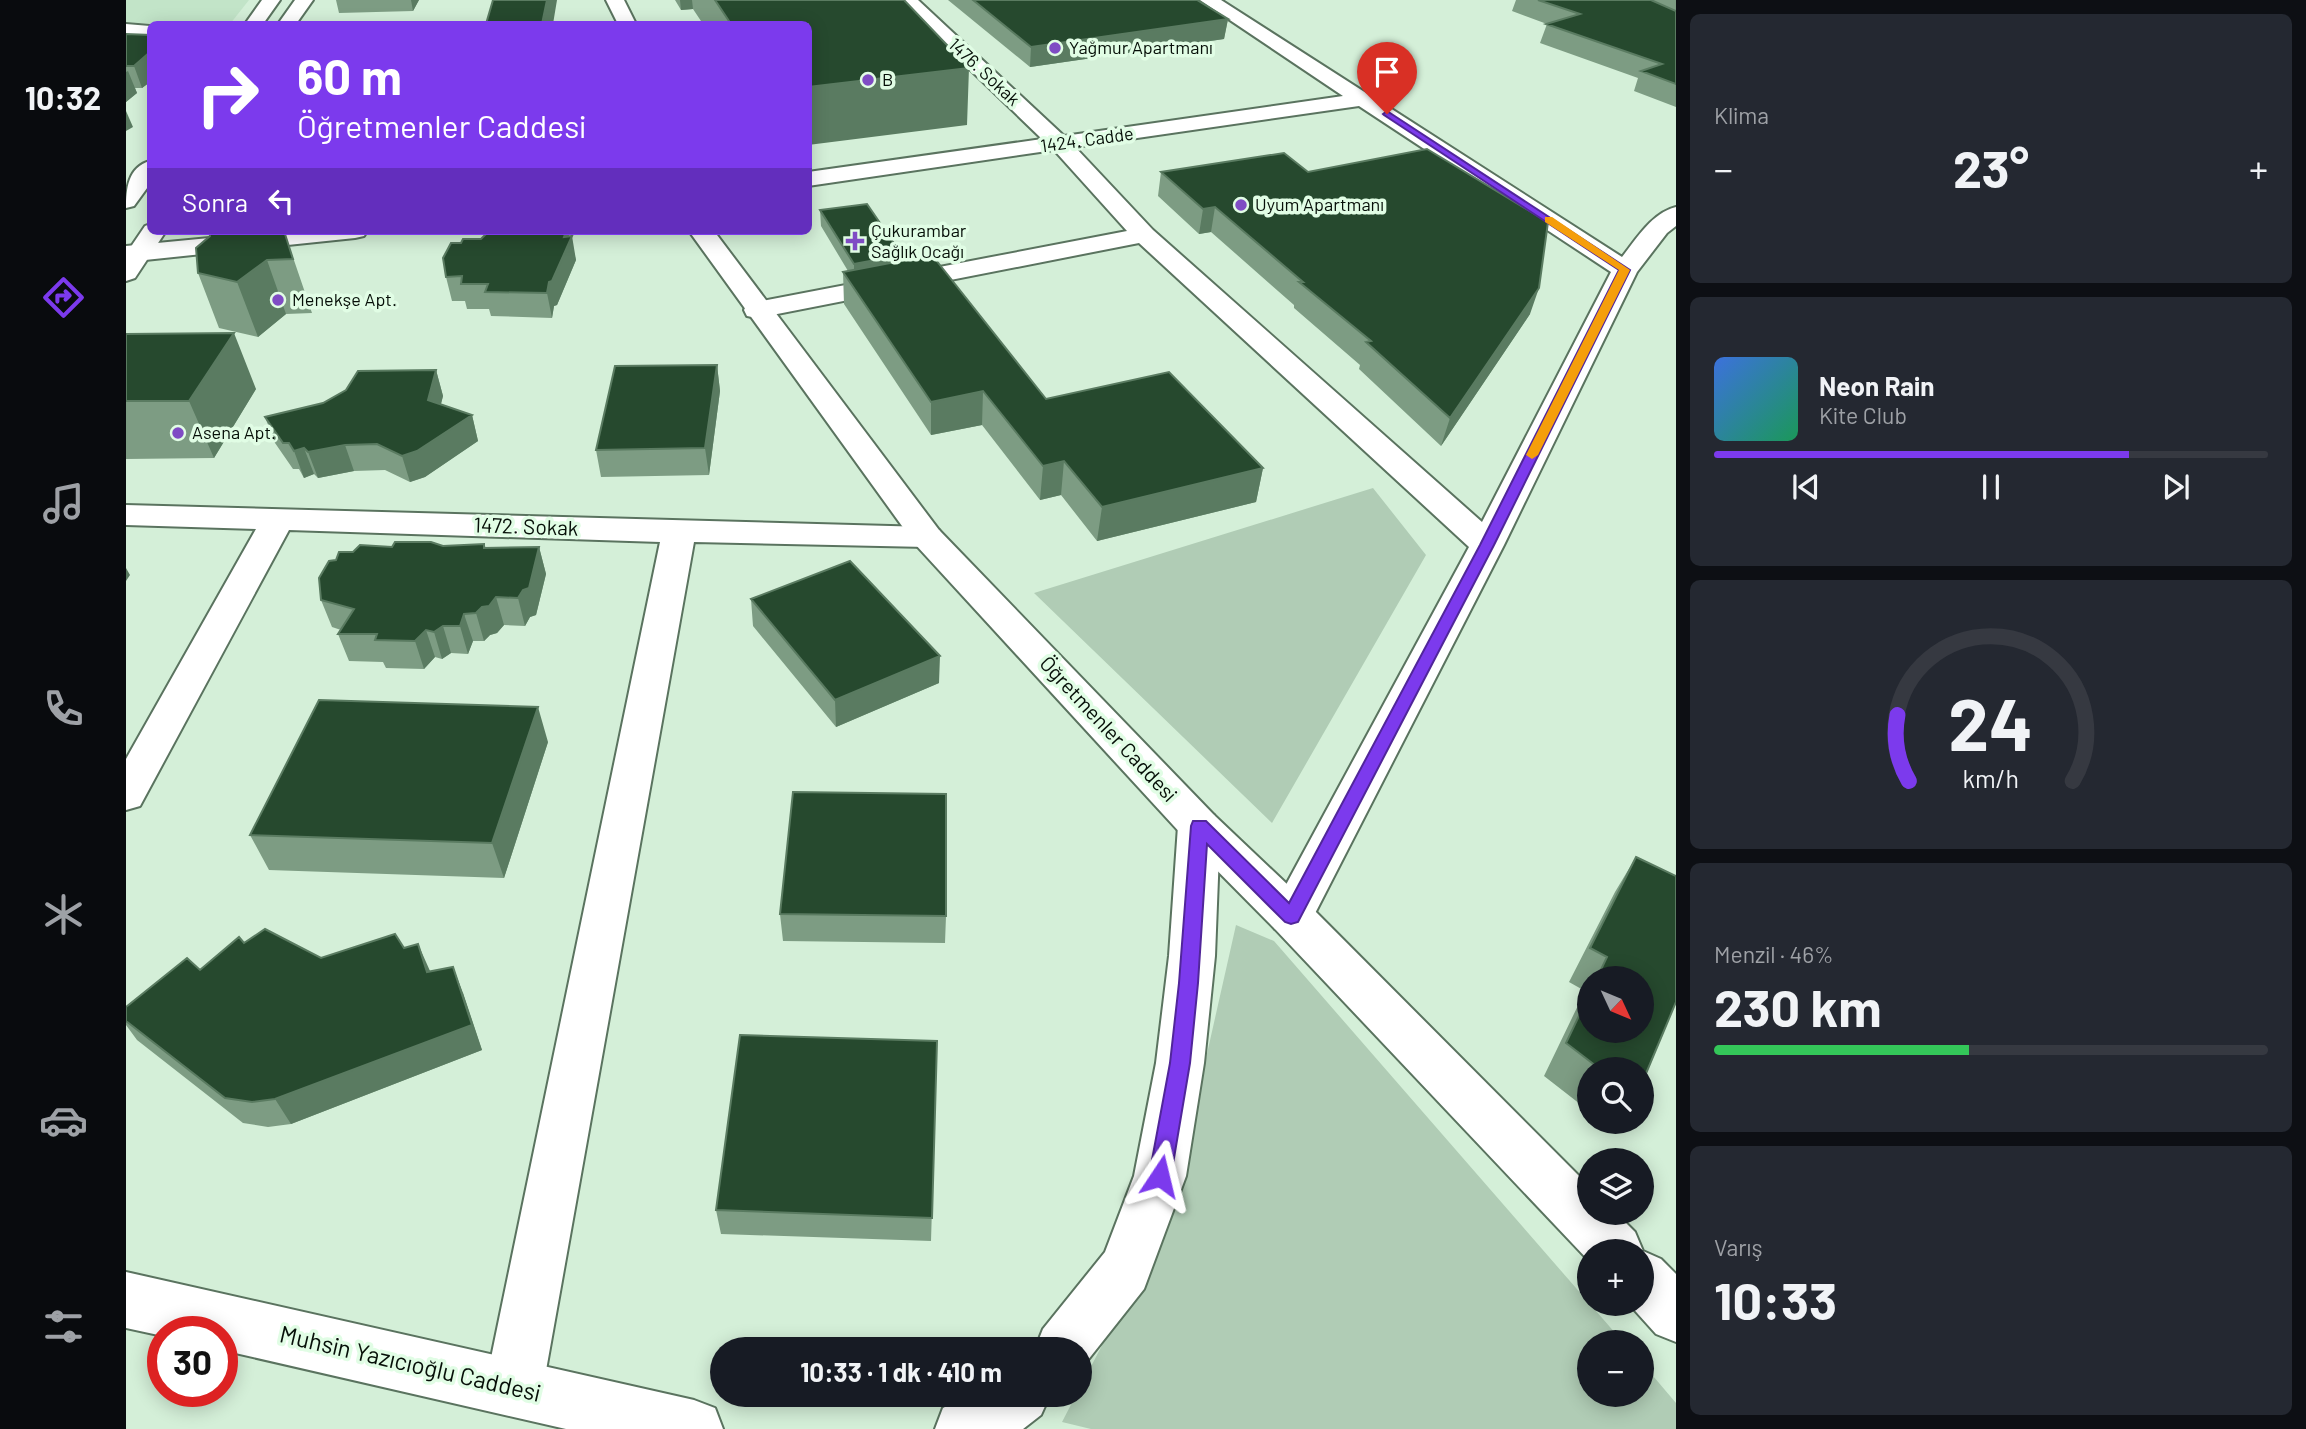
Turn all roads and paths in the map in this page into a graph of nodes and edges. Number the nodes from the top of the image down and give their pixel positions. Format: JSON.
{"nodes":[{"id":1,"x":271,"y":0,"type":"edge"},
{"id":2,"x":304,"y":0,"type":"edge"},
{"id":3,"x":615,"y":0,"type":"edge"},
{"id":4,"x":907,"y":0,"type":"edge"},
{"id":5,"x":1209,"y":0,"type":"edge"},
{"id":6,"x":256,"y":21,"type":"edge"},
{"id":7,"x":289,"y":21,"type":"edge"},
{"id":8,"x":626,"y":21,"type":"edge"},
{"id":9,"x":126,"y":30,"type":"edge"},
{"id":10,"x":147,"y":32,"type":"edge"},
{"id":11,"x":1366,"y":99,"type":"junction"},
{"id":12,"x":1061,"y":145,"type":"junction"},
{"id":13,"x":147,"y":172,"type":"edge"},
{"id":14,"x":812,"y":178,"type":"edge"},
{"id":15,"x":126,"y":201,"type":"edge"},
{"id":16,"x":1676,"y":214,"type":"edge"},
{"id":17,"x":298,"y":235,"type":"edge"},
{"id":18,"x":704,"y":235,"type":"edge"},
{"id":19,"x":1144,"y":235,"type":"junction"},
{"id":20,"x":141,"y":246,"type":"edge"},
{"id":21,"x":1625,"y":270,"type":"junction"},
{"id":22,"x":126,"y":273,"type":"edge"},
{"id":23,"x":757,"y":310,"type":"junction"},
{"id":24,"x":126,"y":515,"type":"edge"},
{"id":25,"x":279,"y":518,"type":"junction"},
{"id":26,"x":679,"y":532,"type":"junction"},
{"id":27,"x":927,"y":537,"type":"junction"},
{"id":28,"x":1487,"y":545,"type":"junction"},
{"id":29,"x":126,"y":795,"type":"edge"},
{"id":30,"x":1199,"y":826,"type":"junction"},
{"id":31,"x":1291,"y":916,"type":"junction"},
{"id":32,"x":1604,"y":1239,"type":"edge"},
{"id":33,"x":1654,"y":1291,"type":"edge"},
{"id":34,"x":126,"y":1300,"type":"edge"},
{"id":35,"x":1676,"y":1314,"type":"edge"},
{"id":36,"x":1072,"y":1337,"type":"edge"},
{"id":37,"x":514,"y":1387,"type":"junction"},
{"id":38,"x":1005,"y":1407,"type":"edge"},
{"id":39,"x":694,"y":1429,"type":"edge"},
{"id":40,"x":964,"y":1429,"type":"edge"}],
"edges":[{"from":1,"to":6,"type":"street"},
{"from":2,"to":7,"type":"street"},
{"from":3,"to":8,"type":"street"},
{"from":4,"to":12,"type":"street","name":"1476. Sokak"},
{"from":5,"to":11,"type":"street"},
{"from":9,"to":10,"type":"street"},
{"from":11,"to":12,"type":"street","name":"1424. Cadde"},
{"from":11,"to":21,"type":"street"},
{"from":12,"to":14,"type":"street","name":"1424. Cadde"},
{"from":12,"to":19,"type":"street","name":"1476. Sokak"},
{"from":13,"to":15,"type":"street"},
{"from":16,"to":21,"type":"street"},
{"from":17,"to":20,"type":"street"},
{"from":18,"to":23,"type":"street","name":"Öğretmenler Caddesi"},
{"from":19,"to":23,"type":"street"},
{"from":19,"to":28,"type":"street","name":"1476. Sokak"},
{"from":20,"to":22,"type":"street"},
{"from":21,"to":28,"type":"street"},
{"from":23,"to":27,"type":"street","name":"Öğretmenler Caddesi"},
{"from":24,"to":25,"type":"street","name":"1472. Sokak"},
{"from":25,"to":26,"type":"street","name":"1472. Sokak"},
{"from":25,"to":29,"type":"street"},
{"from":26,"to":27,"type":"street","name":"1472. Sokak"},
{"from":26,"to":37,"type":"street"},
{"from":27,"to":30,"type":"street","name":"Öğretmenler Caddesi"},
{"from":28,"to":31,"type":"street"},
{"from":30,"to":31,"type":"street","name":"Öğretmenler Caddesi"},
{"from":30,"to":36,"type":"street"},
{"from":31,"to":32,"type":"street","name":"Öğretmenler Caddesi"},
{"from":33,"to":35,"type":"street"},
{"from":34,"to":37,"type":"street","name":"Muhsin Yazıcıoğlu Caddesi"},
{"from":37,"to":39,"type":"street","name":"Muhsin Yazıcıoğlu Caddesi"},
{"from":38,"to":40,"type":"street"}]}
